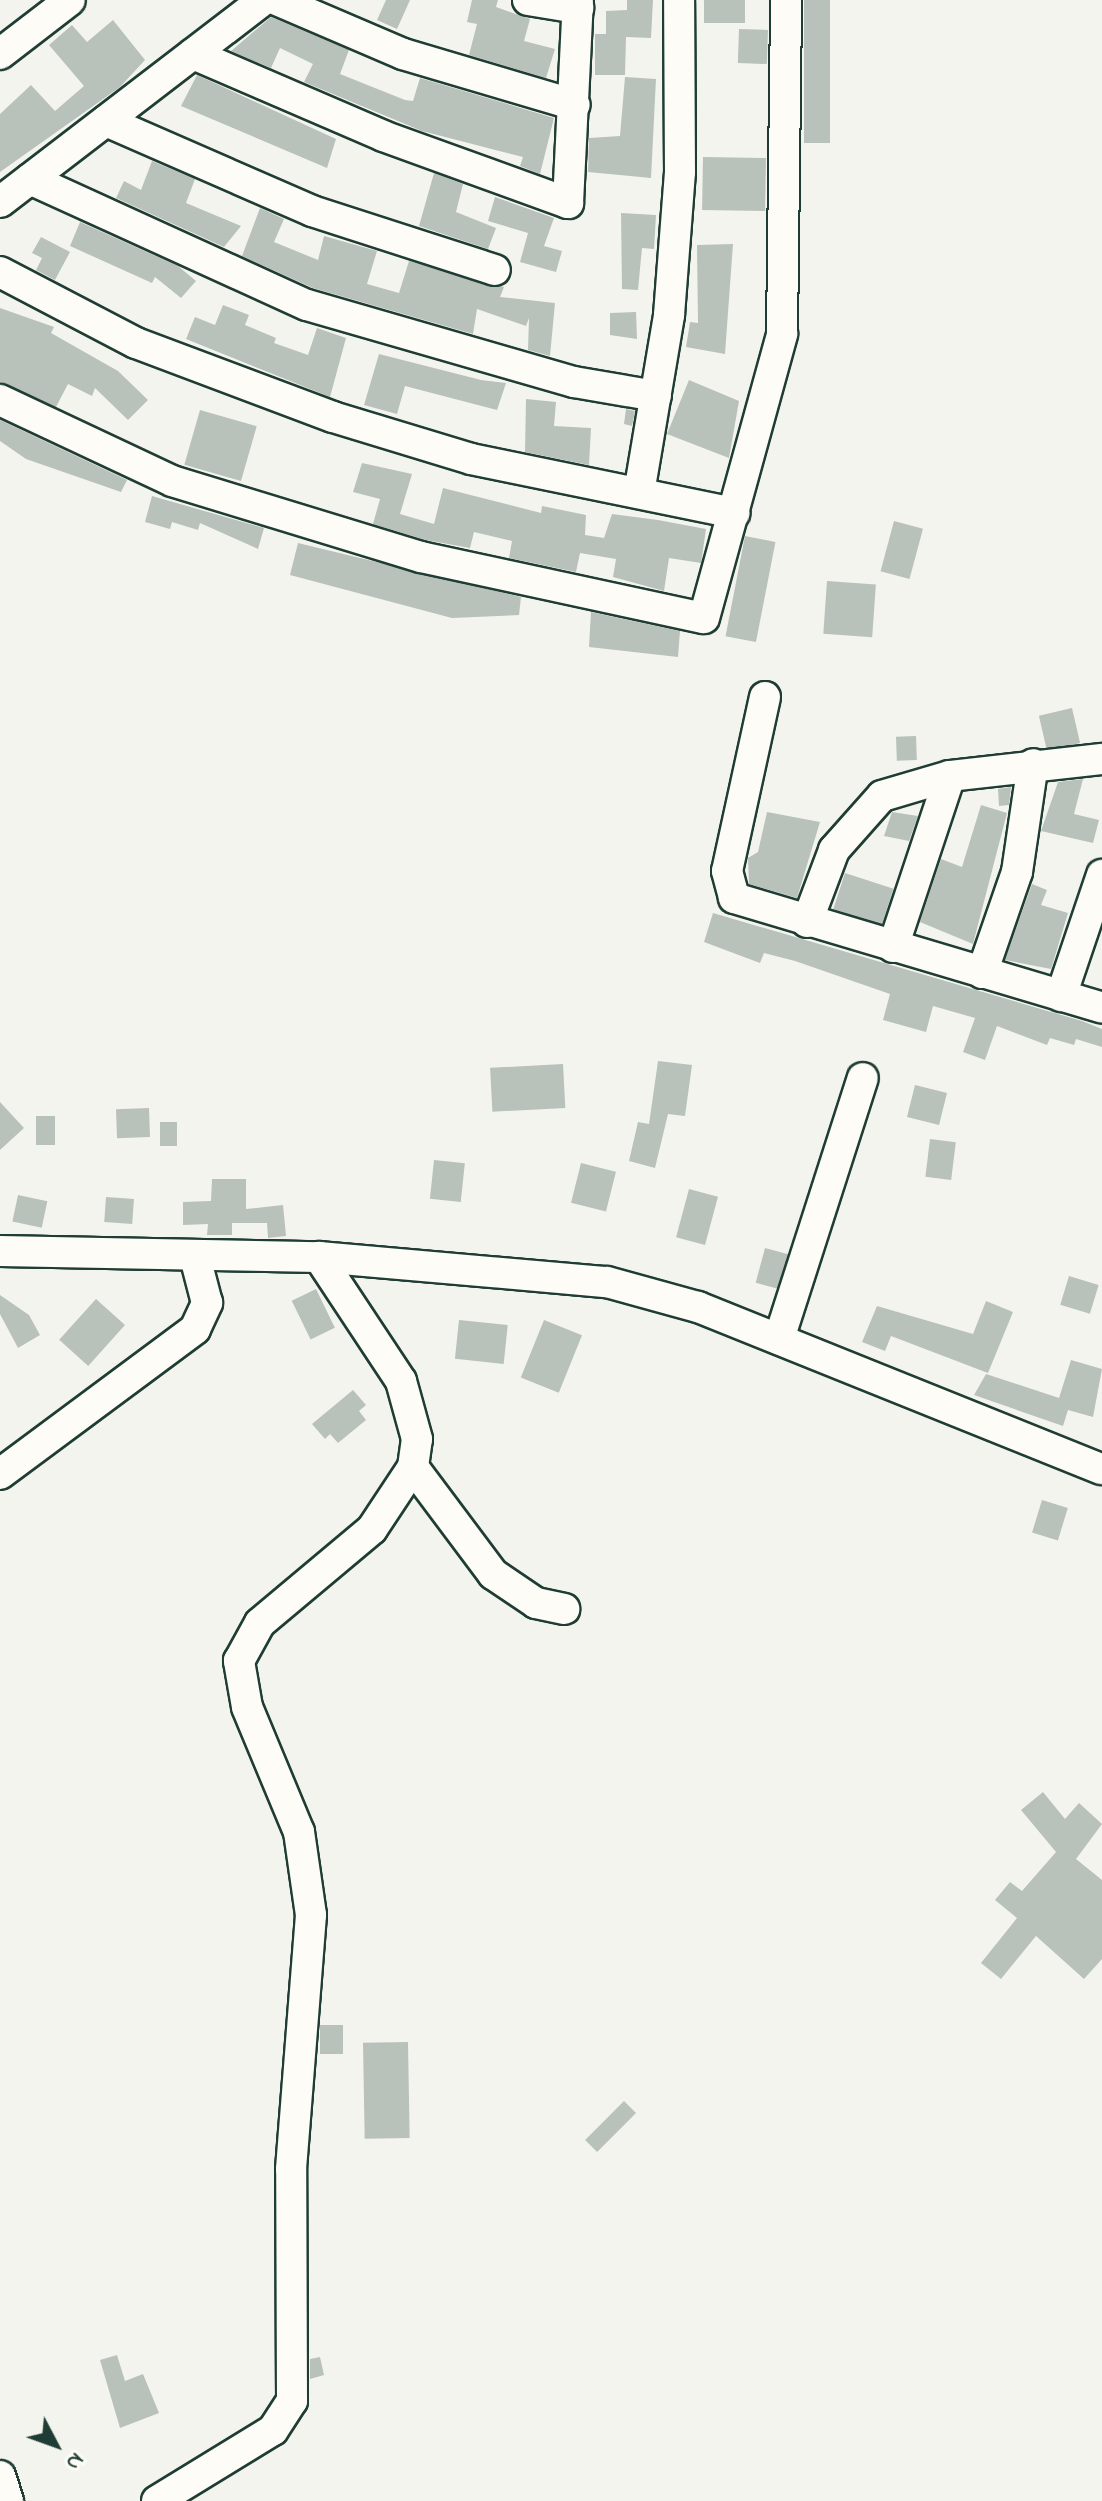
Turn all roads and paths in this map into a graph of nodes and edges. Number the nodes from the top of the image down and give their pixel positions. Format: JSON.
{"nodes":[{"id":1,"x":70,"y":0,"type":"edge"},
{"id":2,"x":263,"y":0,"type":"edge"},
{"id":3,"x":277,"y":0,"type":"edge"},
{"id":4,"x":528,"y":0,"type":"edge"},
{"id":5,"x":679,"y":0,"type":"edge"},
{"id":6,"x":786,"y":0,"type":"edge"},
{"id":7,"x":578,"y":4,"type":"edge"},
{"id":8,"x":0,"y":54,"type":"edge"},
{"id":9,"x":193,"y":54,"type":"junction"},
{"id":10,"x":575,"y":105,"type":"junction"},
{"id":11,"x":106,"y":121,"type":"junction"},
{"id":12,"x":30,"y":179,"type":"junction"},
{"id":13,"x":0,"y":202,"type":"edge"},
{"id":14,"x":495,"y":270,"type":"dead end"},
{"id":15,"x":0,"y":272,"type":"edge"},
{"id":16,"x":656,"y":396,"type":"junction"},
{"id":17,"x":0,"y":400,"type":"edge"},
{"id":18,"x":639,"y":493,"type":"junction"},
{"id":19,"x":735,"y":513,"type":"junction"},
{"id":20,"x":765,"y":697,"type":"dead end"},
{"id":21,"x":1102,"y":759,"type":"edge"},
{"id":22,"x":1033,"y":764,"type":"junction"},
{"id":23,"x":950,"y":776,"type":"junction"},
{"id":24,"x":1102,"y":875,"type":"edge"},
{"id":25,"x":807,"y":922,"type":"junction"},
{"id":26,"x":893,"y":947,"type":"junction"},
{"id":27,"x":982,"y":973,"type":"junction"},
{"id":28,"x":1061,"y":996,"type":"junction"},
{"id":29,"x":1102,"y":1008,"type":"edge"},
{"id":30,"x":863,"y":1078,"type":"dead end"},
{"id":31,"x":0,"y":1251,"type":"edge"},
{"id":32,"x":195,"y":1257,"type":"junction"},
{"id":33,"x":319,"y":1257,"type":"junction"},
{"id":34,"x":779,"y":1339,"type":"junction"},
{"id":35,"x":1100,"y":1460,"type":"edge"},
{"id":36,"x":413,"y":1467,"type":"junction"},
{"id":37,"x":0,"y":1474,"type":"edge"},
{"id":38,"x":564,"y":1609,"type":"dead end"},
{"id":39,"x":0,"y":2476,"type":"edge"},
{"id":40,"x":8,"y":2501,"type":"edge"},
{"id":41,"x":157,"y":2501,"type":"edge"}],
"edges":[{"from":1,"to":8,"type":"street"},
{"from":2,"to":9,"type":"street"},
{"from":3,"to":10,"type":"street"},
{"from":4,"to":7,"type":"street"},
{"from":5,"to":16,"type":"street"},
{"from":6,"to":19,"type":"street"},
{"from":7,"to":10,"type":"street"},
{"from":9,"to":10,"type":"street"},
{"from":9,"to":11,"type":"street"},
{"from":11,"to":12,"type":"street"},
{"from":11,"to":14,"type":"street"},
{"from":12,"to":13,"type":"street"},
{"from":12,"to":16,"type":"street"},
{"from":15,"to":18,"type":"street"},
{"from":16,"to":18,"type":"street"},
{"from":17,"to":19,"type":"street"},
{"from":18,"to":19,"type":"street"},
{"from":20,"to":25,"type":"street"},
{"from":21,"to":22,"type":"street"},
{"from":22,"to":23,"type":"street"},
{"from":22,"to":27,"type":"street"},
{"from":23,"to":25,"type":"street"},
{"from":23,"to":26,"type":"street"},
{"from":24,"to":28,"type":"street"},
{"from":25,"to":26,"type":"street"},
{"from":26,"to":27,"type":"street"},
{"from":27,"to":28,"type":"street"},
{"from":28,"to":29,"type":"street"},
{"from":30,"to":34,"type":"street"},
{"from":31,"to":32,"type":"street"},
{"from":32,"to":33,"type":"street"},
{"from":32,"to":37,"type":"street"},
{"from":33,"to":34,"type":"street"},
{"from":33,"to":36,"type":"street"},
{"from":34,"to":35,"type":"street"},
{"from":36,"to":38,"type":"street"},
{"from":36,"to":41,"type":"street"},
{"from":39,"to":40,"type":"street"}]}
